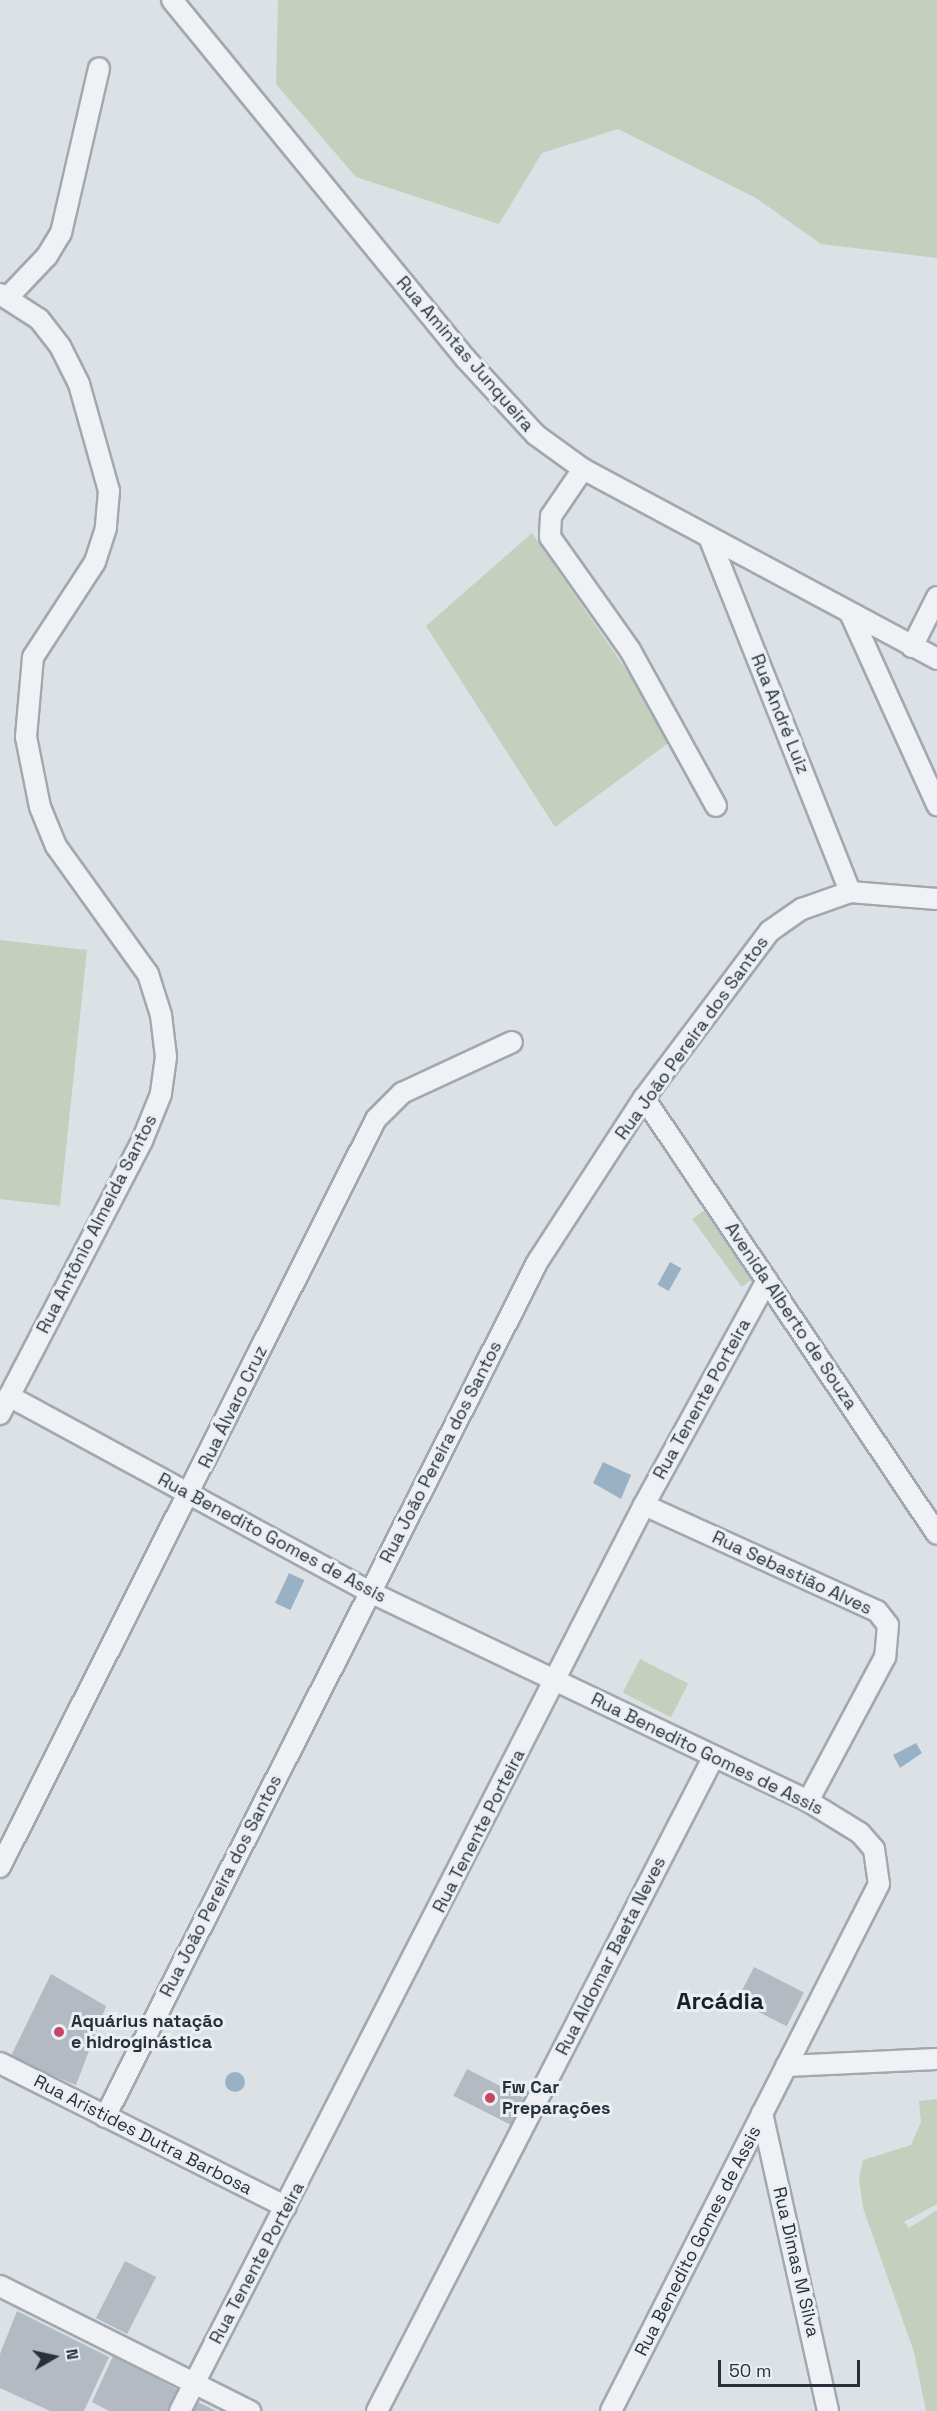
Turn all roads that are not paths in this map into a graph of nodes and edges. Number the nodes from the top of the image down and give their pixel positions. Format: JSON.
{"nodes":[{"id":1,"x":172,"y":0,"type":"edge"},
{"id":2,"x":99,"y":68,"type":"dead end"},
{"id":3,"x":4,"y":295,"type":"edge"},
{"id":4,"x":583,"y":469,"type":"junction"},
{"id":5,"x":709,"y":537,"type":"junction"},
{"id":6,"x":937,"y":597,"type":"edge"},
{"id":7,"x":851,"y":615,"type":"junction"},
{"id":8,"x":912,"y":647,"type":"junction"},
{"id":9,"x":937,"y":658,"type":"edge"},
{"id":10,"x":937,"y":805,"type":"edge"},
{"id":11,"x":716,"y":806,"type":"dead end"},
{"id":12,"x":850,"y":892,"type":"junction"},
{"id":13,"x":937,"y":899,"type":"edge"},
{"id":14,"x":512,"y":1042,"type":"dead end"},
{"id":15,"x":644,"y":1098,"type":"junction"},
{"id":16,"x":767,"y":1280,"type":"junction"},
{"id":17,"x":9,"y":1396,"type":"junction"},
{"id":18,"x":0,"y":1414,"type":"edge"},
{"id":19,"x":190,"y":1494,"type":"junction"},
{"id":20,"x":644,"y":1505,"type":"junction"},
{"id":21,"x":937,"y":1534,"type":"edge"},
{"id":22,"x":370,"y":1592,"type":"junction"},
{"id":23,"x":557,"y":1680,"type":"junction"},
{"id":24,"x":713,"y":1758,"type":"junction"},
{"id":25,"x":808,"y":1801,"type":"junction"},
{"id":26,"x":0,"y":1867,"type":"edge"},
{"id":27,"x":937,"y":2059,"type":"edge"},
{"id":28,"x":0,"y":2063,"type":"edge"},
{"id":29,"x":786,"y":2066,"type":"junction"},
{"id":30,"x":762,"y":2113,"type":"junction"},
{"id":31,"x":105,"y":2117,"type":"junction"},
{"id":32,"x":286,"y":2207,"type":"junction"},
{"id":33,"x":0,"y":2286,"type":"edge"},
{"id":34,"x":194,"y":2384,"type":"junction"},
{"id":35,"x":180,"y":2411,"type":"edge"},
{"id":36,"x":249,"y":2411,"type":"edge"},
{"id":37,"x":377,"y":2411,"type":"edge"},
{"id":38,"x":611,"y":2411,"type":"edge"},
{"id":39,"x":828,"y":2411,"type":"edge"}],
"edges":[{"from":1,"to":4,"type":"street","name":"Rua Amintas Junqueira"},
{"from":2,"to":3,"type":"street"},
{"from":3,"to":17,"type":"street","name":"Rua Antônio Almeida Santos"},
{"from":4,"to":5,"type":"street","name":"Rua Amintas Junqueira"},
{"from":4,"to":11,"type":"street"},
{"from":5,"to":7,"type":"street","name":"Rua Amintas Junqueira"},
{"from":5,"to":12,"type":"street","name":"Rua André Luiz"},
{"from":6,"to":8,"type":"street"},
{"from":7,"to":8,"type":"street","name":"Rua Amintas Junqueira"},
{"from":7,"to":10,"type":"street"},
{"from":8,"to":9,"type":"street","name":"Rua Amintas Junqueira"},
{"from":12,"to":13,"type":"street"},
{"from":12,"to":15,"type":"street","name":"Rua João Pereira dos Santos"},
{"from":14,"to":19,"type":"street","name":"Rua Álvaro Cruz"},
{"from":15,"to":16,"type":"street","name":"Avenida Alberto de Souza"},
{"from":15,"to":22,"type":"street","name":"Rua João Pereira dos Santos"},
{"from":16,"to":20,"type":"street","name":"Rua Tenente Porteira"},
{"from":16,"to":21,"type":"street","name":"Avenida Alberto de Souza"},
{"from":17,"to":18,"type":"street","name":"Rua Antônio Almeida Santos"},
{"from":17,"to":19,"type":"street","name":"Rua Benedito Gomes de Assis"},
{"from":19,"to":22,"type":"street","name":"Rua Benedito Gomes de Assis"},
{"from":19,"to":26,"type":"street","name":"Rua Álvaro Cruz"},
{"from":20,"to":23,"type":"street","name":"Rua Tenente Porteira"},
{"from":20,"to":25,"type":"street","name":"Rua Sebastião Alves"},
{"from":22,"to":23,"type":"street","name":"Rua Benedito Gomes de Assis"},
{"from":22,"to":31,"type":"street","name":"Rua João Pereira dos Santos"},
{"from":23,"to":24,"type":"street","name":"Rua Benedito Gomes de Assis"},
{"from":23,"to":32,"type":"street","name":"Rua Tenente Porteira"},
{"from":24,"to":25,"type":"street","name":"Rua Benedito Gomes de Assis"},
{"from":24,"to":37,"type":"street","name":"Rua Aldomar Baeta Neves"},
{"from":25,"to":29,"type":"street","name":"Rua Benedito Gomes de Assis"},
{"from":27,"to":29,"type":"street"},
{"from":28,"to":31,"type":"street","name":"Rua Aristides Dutra Barbosa"},
{"from":29,"to":30,"type":"street","name":"Rua Benedito Gomes de Assis"},
{"from":30,"to":38,"type":"street","name":"Rua Benedito Gomes de Assis"},
{"from":30,"to":39,"type":"street","name":"Rua Dimas M Silva"},
{"from":31,"to":32,"type":"street","name":"Rua Aristides Dutra Barbosa"},
{"from":32,"to":34,"type":"street","name":"Rua Tenente Porteira"},
{"from":33,"to":34,"type":"street"},
{"from":34,"to":35,"type":"street","name":"Rua Tenente Porteira"},
{"from":34,"to":36,"type":"street"}]}
